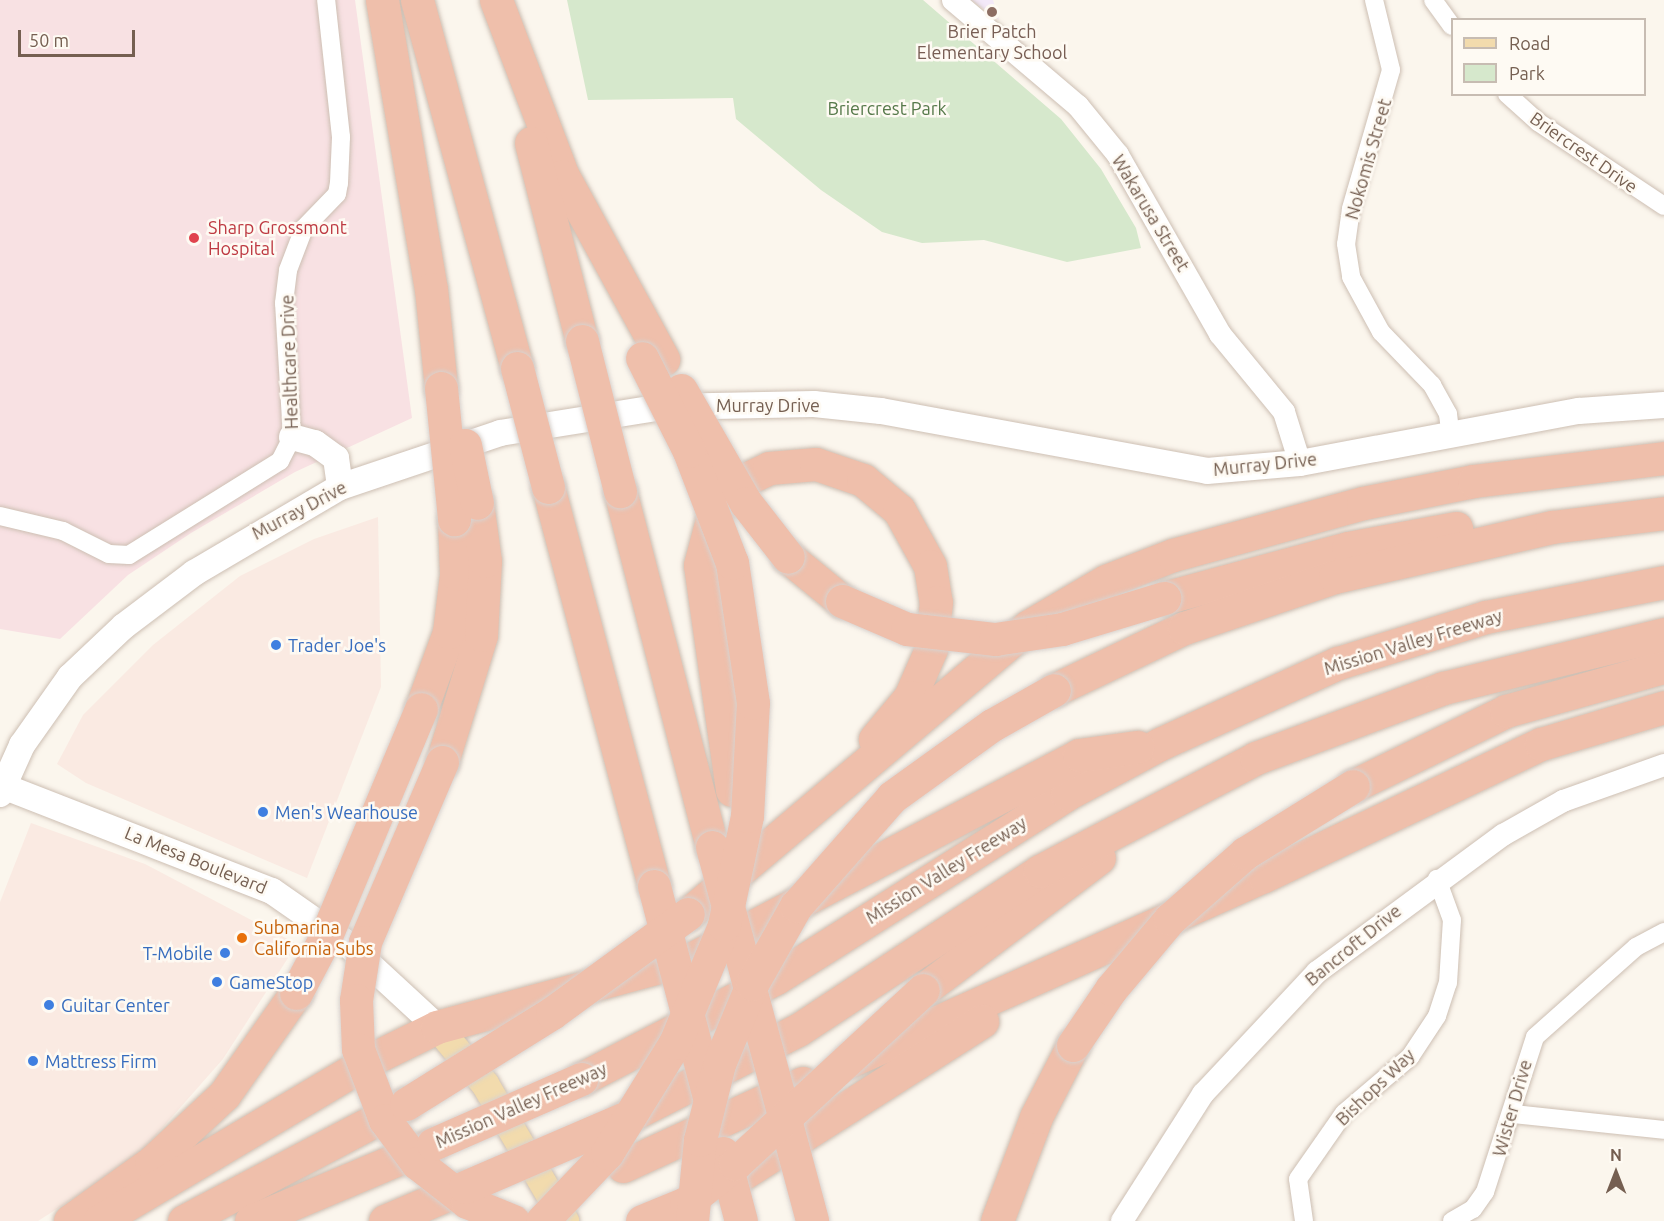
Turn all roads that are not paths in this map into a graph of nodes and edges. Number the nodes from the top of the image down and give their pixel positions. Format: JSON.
{"nodes":[{"id":1,"x":326,"y":0,"type":"edge"},
{"id":2,"x":382,"y":0,"type":"edge"},
{"id":3,"x":417,"y":0,"type":"edge"},
{"id":4,"x":495,"y":0,"type":"edge"},
{"id":5,"x":953,"y":0,"type":"edge"},
{"id":6,"x":1374,"y":0,"type":"edge"},
{"id":7,"x":1433,"y":0,"type":"edge"},
{"id":8,"x":1451,"y":25,"type":"edge"},
{"id":9,"x":1509,"y":96,"type":"edge"},
{"id":10,"x":1664,"y":206,"type":"edge"},
{"id":11,"x":653,"y":359,"type":"junction"},
{"id":12,"x":1664,"y":405,"type":"edge"},
{"id":13,"x":1450,"y":432,"type":"junction"},
{"id":14,"x":292,"y":437,"type":"junction"},
{"id":15,"x":1664,"y":458,"type":"edge"},
{"id":16,"x":1300,"y":463,"type":"junction"},
{"id":17,"x":340,"y":487,"type":"junction"},
{"id":18,"x":465,"y":511,"type":"junction"},
{"id":19,"x":1650,"y":514,"type":"edge"},
{"id":20,"x":0,"y":516,"type":"edge"},
{"id":21,"x":1664,"y":582,"type":"edge"},
{"id":22,"x":1664,"y":634,"type":"edge"},
{"id":23,"x":1664,"y":668,"type":"edge"},
{"id":24,"x":1664,"y":706,"type":"edge"},
{"id":25,"x":1664,"y":723,"type":"edge"},
{"id":26,"x":1160,"y":744,"type":"junction"},
{"id":27,"x":1664,"y":765,"type":"edge"},
{"id":28,"x":1470,"y":781,"type":"junction"},
{"id":29,"x":1,"y":788,"type":"edge"},
{"id":30,"x":1178,"y":798,"type":"junction"},
{"id":31,"x":801,"y":820,"type":"junction"},
{"id":32,"x":1437,"y":879,"type":"junction"},
{"id":33,"x":1141,"y":932,"type":"junction"},
{"id":34,"x":1664,"y":932,"type":"edge"},
{"id":35,"x":437,"y":1027,"type":"junction"},
{"id":36,"x":701,"y":1067,"type":"junction"},
{"id":37,"x":771,"y":1076,"type":"junction"},
{"id":38,"x":1513,"y":1114,"type":"junction"},
{"id":39,"x":1664,"y":1130,"type":"edge"},
{"id":40,"x":525,"y":1217,"type":"edge"},
{"id":41,"x":70,"y":1221,"type":"edge"},
{"id":42,"x":99,"y":1221,"type":"edge"},
{"id":43,"x":184,"y":1221,"type":"edge"},
{"id":44,"x":251,"y":1221,"type":"edge"},
{"id":45,"x":385,"y":1221,"type":"edge"},
{"id":46,"x":481,"y":1221,"type":"edge"},
{"id":47,"x":565,"y":1221,"type":"edge"},
{"id":48,"x":642,"y":1221,"type":"edge"},
{"id":49,"x":669,"y":1221,"type":"edge"},
{"id":50,"x":692,"y":1221,"type":"edge"},
{"id":51,"x":716,"y":1221,"type":"edge"},
{"id":52,"x":741,"y":1221,"type":"edge"},
{"id":53,"x":813,"y":1221,"type":"edge"},
{"id":54,"x":997,"y":1221,"type":"edge"},
{"id":55,"x":1122,"y":1221,"type":"edge"},
{"id":56,"x":1304,"y":1221,"type":"edge"},
{"id":57,"x":1452,"y":1221,"type":"edge"}],
"edges":[{"from":1,"to":14,"type":"street","name":"Healthcare Drive"},
{"from":2,"to":18,"type":"highway","bridge":true},
{"from":3,"to":36,"type":"highway","bridge":true},
{"from":4,"to":11,"type":"highway"},
{"from":4,"to":37,"type":"highway","bridge":true},
{"from":5,"to":16,"type":"street","name":"Wakarusa Street"},
{"from":6,"to":13,"type":"street","name":"Nokomis Street"},
{"from":7,"to":8,"type":"street"},
{"from":9,"to":10,"type":"street","name":"Briercrest Drive"},
{"from":11,"to":19,"type":"highway","bridge":true},
{"from":11,"to":40,"type":"highway","bridge":true},
{"from":12,"to":13,"type":"main road","name":"Murray Drive"},
{"from":13,"to":16,"type":"main road","name":"Murray Drive"},
{"from":14,"to":17,"type":"main road"},
{"from":14,"to":20,"type":"street","name":"Healthcare Drive"},
{"from":15,"to":31,"type":"highway"},
{"from":16,"to":17,"type":"main road","name":"Murray Drive"},
{"from":17,"to":29,"type":"main road","name":"Murray Drive"},
{"from":18,"to":40,"type":"highway","bridge":true},
{"from":18,"to":41,"type":"highway","bridge":true},
{"from":19,"to":50,"type":"highway","bridge":true},
{"from":21,"to":26,"type":"highway","name":"Mission Valley Freeway"},
{"from":22,"to":30,"type":"highway"},
{"from":23,"to":54,"type":"highway","bridge":true},
{"from":24,"to":28,"type":"highway"},
{"from":25,"to":28,"type":"highway"},
{"from":26,"to":35,"type":"highway"},
{"from":26,"to":44,"type":"highway","name":"Mission Valley Freeway","bridge":true},
{"from":27,"to":32,"type":"street","name":"Bancroft Drive"},
{"from":28,"to":33,"type":"highway"},
{"from":29,"to":35,"type":"main road","name":"La Mesa Boulevard"},
{"from":30,"to":45,"type":"highway","bridge":true},
{"from":30,"to":48,"type":"highway","bridge":true},
{"from":31,"to":37,"type":"highway","bridge":true},
{"from":31,"to":43,"type":"highway","bridge":true},
{"from":32,"to":55,"type":"street","name":"Bancroft Drive"},
{"from":32,"to":56,"type":"street","name":"Bishops Way"},
{"from":33,"to":40,"type":"highway","bridge":true},
{"from":33,"to":49,"type":"highway"},
{"from":34,"to":38,"type":"street","name":"Wister Drive"},
{"from":35,"to":42,"type":"highway"},
{"from":35,"to":47,"type":"main road","name":"La Mesa Boulevard"},
{"from":36,"to":51,"type":"highway","bridge":true},
{"from":36,"to":52,"type":"highway","bridge":true},
{"from":37,"to":53,"type":"highway","bridge":true},
{"from":38,"to":39,"type":"street"},
{"from":38,"to":57,"type":"street","name":"Wister Drive"},
{"from":40,"to":46,"type":"highway"}]}
